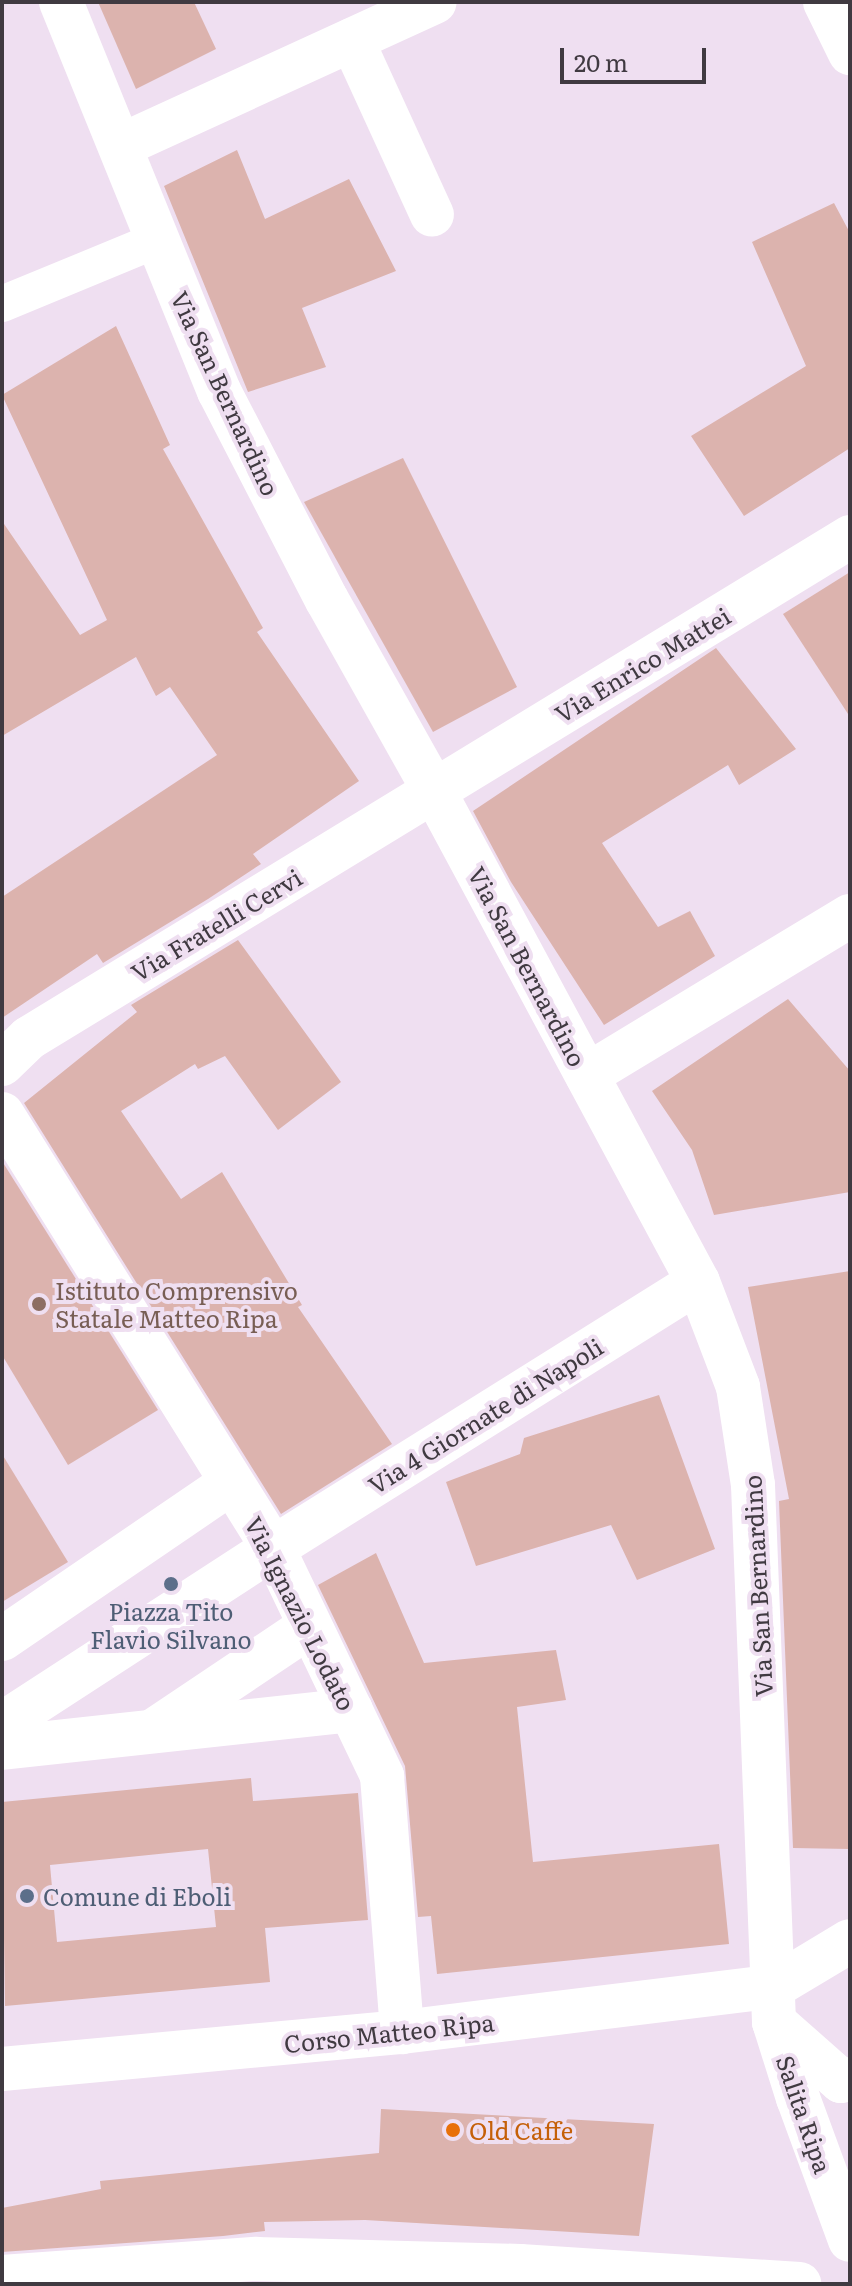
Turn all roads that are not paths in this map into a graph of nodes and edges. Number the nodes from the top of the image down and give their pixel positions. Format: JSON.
{"nodes":[{"id":1,"x":61,"y":2,"type":"edge"},
{"id":2,"x":435,"y":2,"type":"edge"},
{"id":3,"x":825,"y":2,"type":"edge"},
{"id":4,"x":352,"y":40,"type":"junction"},
{"id":5,"x":850,"y":53,"type":"edge"},
{"id":6,"x":120,"y":146,"type":"junction"},
{"id":7,"x":432,"y":215,"type":"dead end"},
{"id":8,"x":157,"y":240,"type":"junction"},
{"id":9,"x":2,"y":304,"type":"edge"},
{"id":10,"x":850,"y":537,"type":"edge"},
{"id":11,"x":434,"y":791,"type":"junction"},
{"id":12,"x":850,"y":916,"type":"edge"},
{"id":13,"x":2,"y":1064,"type":"edge"},
{"id":14,"x":587,"y":1075,"type":"junction"},
{"id":15,"x":2,"y":1114,"type":"edge"},
{"id":16,"x":698,"y":1282,"type":"junction"},
{"id":17,"x":231,"y":1483,"type":"junction"},
{"id":18,"x":273,"y":1548,"type":"junction"},
{"id":19,"x":310,"y":1626,"type":"junction"},
{"id":20,"x":2,"y":1639,"type":"edge"},
{"id":21,"x":351,"y":1710,"type":"junction"},
{"id":22,"x":2,"y":1724,"type":"edge"},
{"id":23,"x":149,"y":1733,"type":"junction"},
{"id":24,"x":2,"y":1748,"type":"edge"},
{"id":25,"x":850,"y":1941,"type":"edge"},
{"id":26,"x":775,"y":2004,"type":"junction"},
{"id":27,"x":402,"y":2032,"type":"junction"},
{"id":28,"x":2,"y":2069,"type":"edge"},
{"id":29,"x":850,"y":2079,"type":"edge"},
{"id":30,"x":850,"y":2240,"type":"edge"},
{"id":31,"x":351,"y":2274,"type":"edge"},
{"id":32,"x":2,"y":2277,"type":"edge"},
{"id":33,"x":799,"y":2284,"type":"edge"}],
"edges":[{"from":1,"to":6,"type":"street","name":"Via San Bernardino"},
{"from":2,"to":4,"type":"street"},
{"from":3,"to":5,"type":"street"},
{"from":4,"to":6,"type":"street"},
{"from":4,"to":7,"type":"street"},
{"from":6,"to":8,"type":"street","name":"Via San Bernardino"},
{"from":8,"to":9,"type":"street"},
{"from":8,"to":11,"type":"street","name":"Via San Bernardino"},
{"from":10,"to":11,"type":"street","name":"Via Enrico Mattei"},
{"from":11,"to":13,"type":"street","name":"Via Fratelli Cervi"},
{"from":11,"to":14,"type":"street","name":"Via San Bernardino"},
{"from":12,"to":14,"type":"street"},
{"from":14,"to":16,"type":"street","name":"Via San Bernardino"},
{"from":15,"to":17,"type":"street","name":"Via Ignazio Lodato"},
{"from":16,"to":18,"type":"street","name":"Via 4 Giornate di Napoli"},
{"from":16,"to":26,"type":"street","name":"Via San Bernardino"},
{"from":17,"to":18,"type":"street","name":"Via Ignazio Lodato"},
{"from":17,"to":20,"type":"street"},
{"from":18,"to":19,"type":"street","name":"Via Ignazio Lodato"},
{"from":18,"to":22,"type":"street","name":"Via 4 Giornate di Napoli"},
{"from":19,"to":21,"type":"street","name":"Via Ignazio Lodato"},
{"from":19,"to":23,"type":"street"},
{"from":21,"to":23,"type":"street"},
{"from":21,"to":27,"type":"street","name":"Via Ignazio Lodato"},
{"from":23,"to":24,"type":"street"},
{"from":25,"to":26,"type":"street"},
{"from":26,"to":27,"type":"street","name":"Corso Matteo Ripa"},
{"from":26,"to":29,"type":"street"},
{"from":26,"to":30,"type":"street","name":"Salita Ripa"},
{"from":27,"to":28,"type":"street","name":"Corso Matteo Ripa"},
{"from":31,"to":32,"type":"street"},
{"from":31,"to":33,"type":"street"}]}
